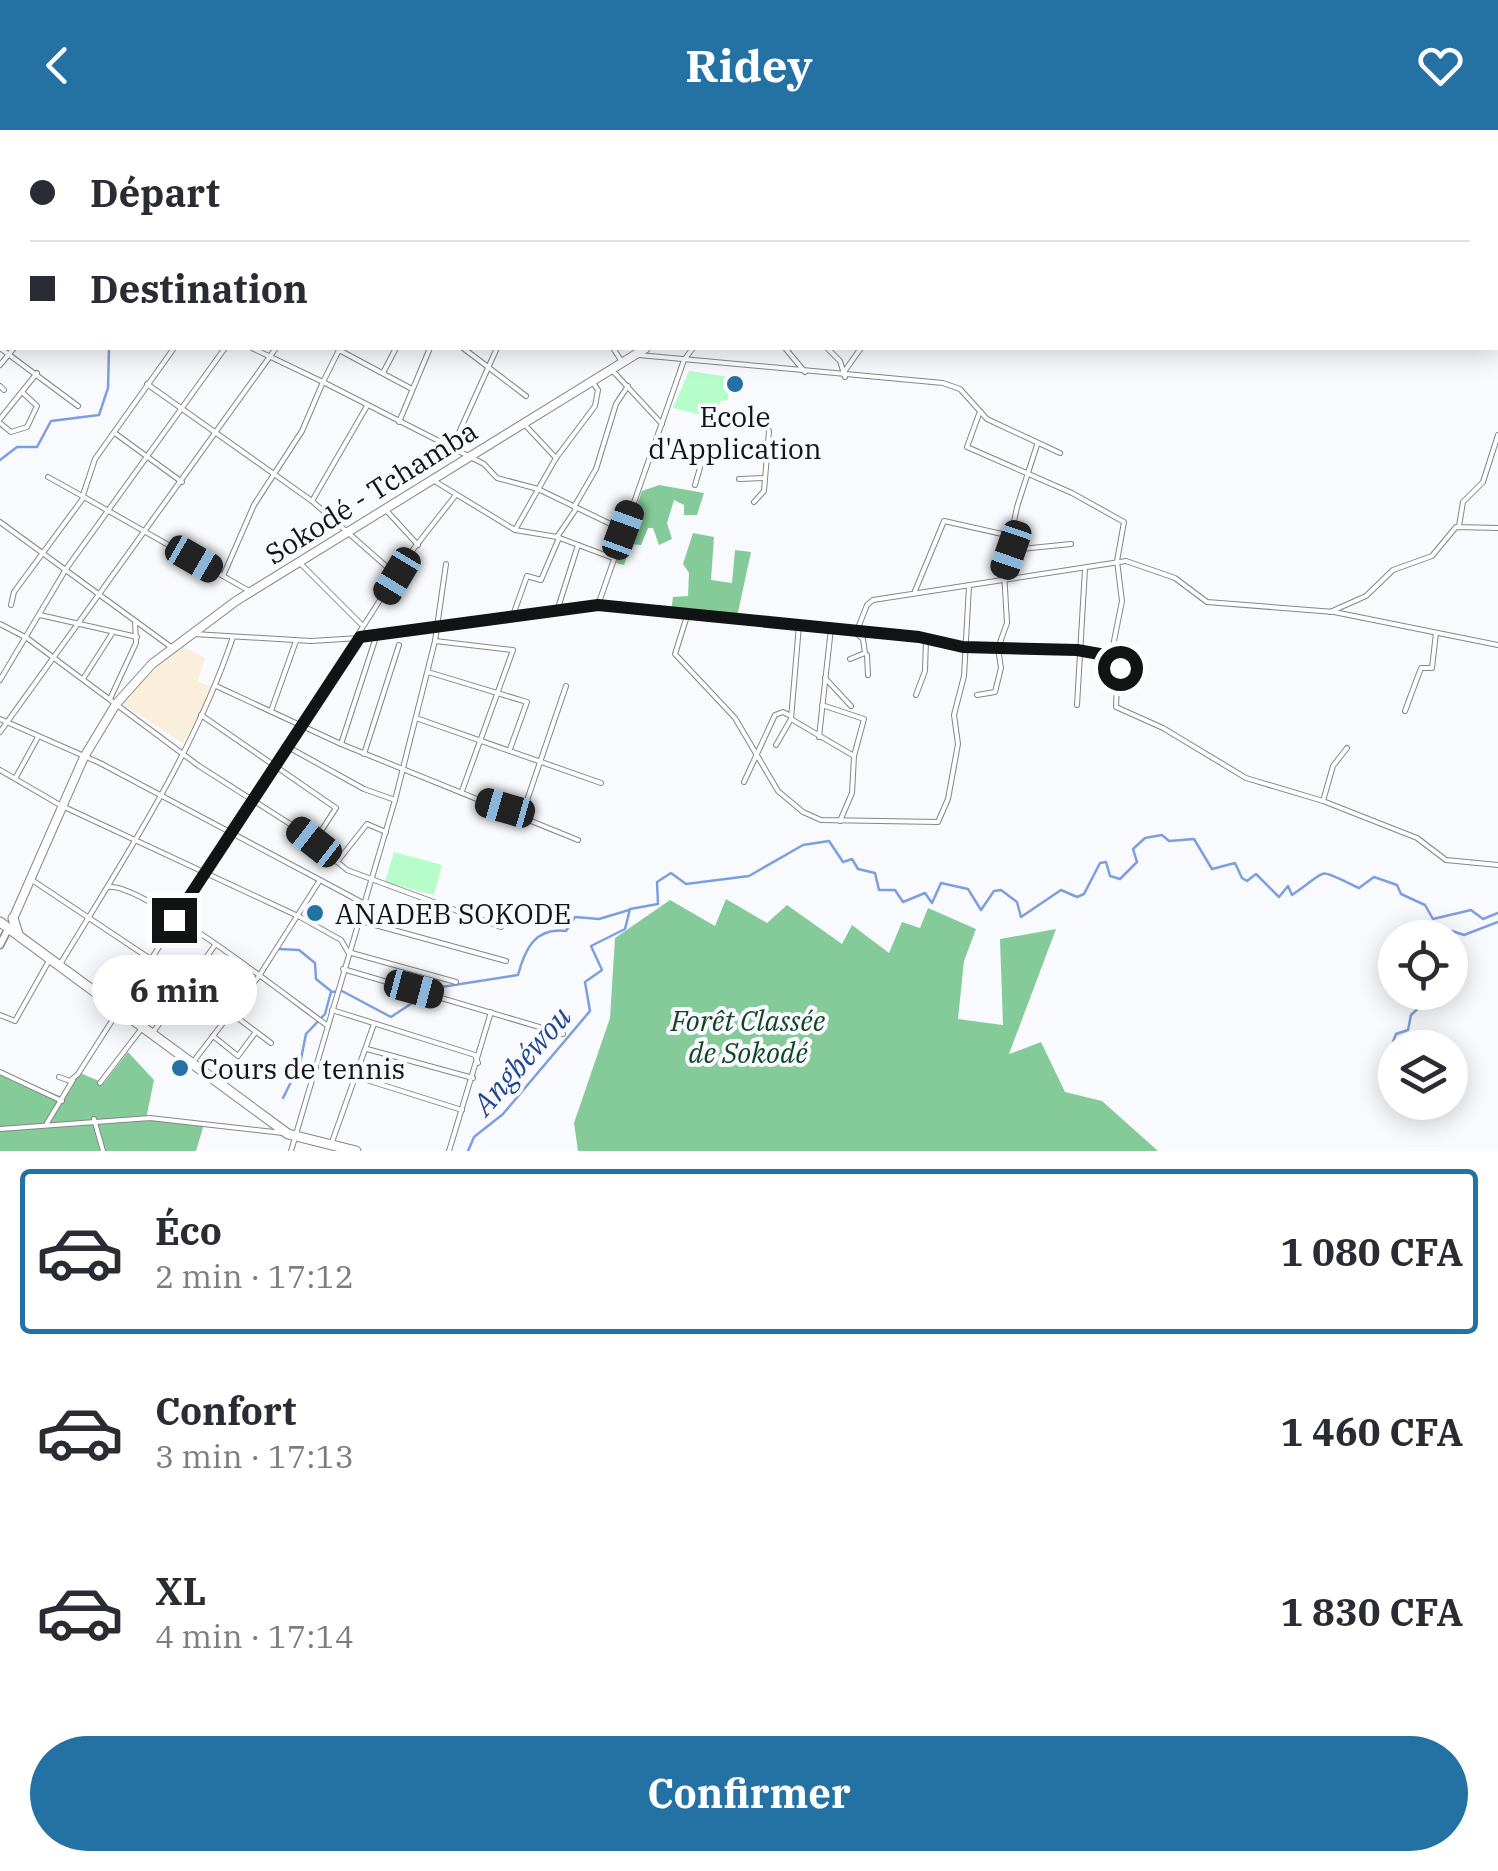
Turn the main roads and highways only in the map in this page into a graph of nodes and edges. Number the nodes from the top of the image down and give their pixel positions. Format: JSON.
{"nodes":[{"id":1,"x":643,"y":350,"type":"edge"},
{"id":2,"x":43,"y":844,"type":"junction"},
{"id":3,"x":9,"y":925,"type":"edge"},
{"id":4,"x":0,"y":936,"type":"edge"},
{"id":5,"x":0,"y":946,"type":"edge"},
{"id":6,"x":356,"y":1151,"type":"edge"}],
"edges":[{"from":1,"to":2,"type":"main road","name":"Sokodé - Tchamba"},
{"from":2,"to":3,"type":"main road","name":"Sokodé - Tchamba"},
{"from":2,"to":3,"type":"main road","name":"Sokodé - Tchamba"},
{"from":3,"to":4,"type":"main road"},
{"from":3,"to":5,"type":"main road"},
{"from":3,"to":6,"type":"highway"}]}
